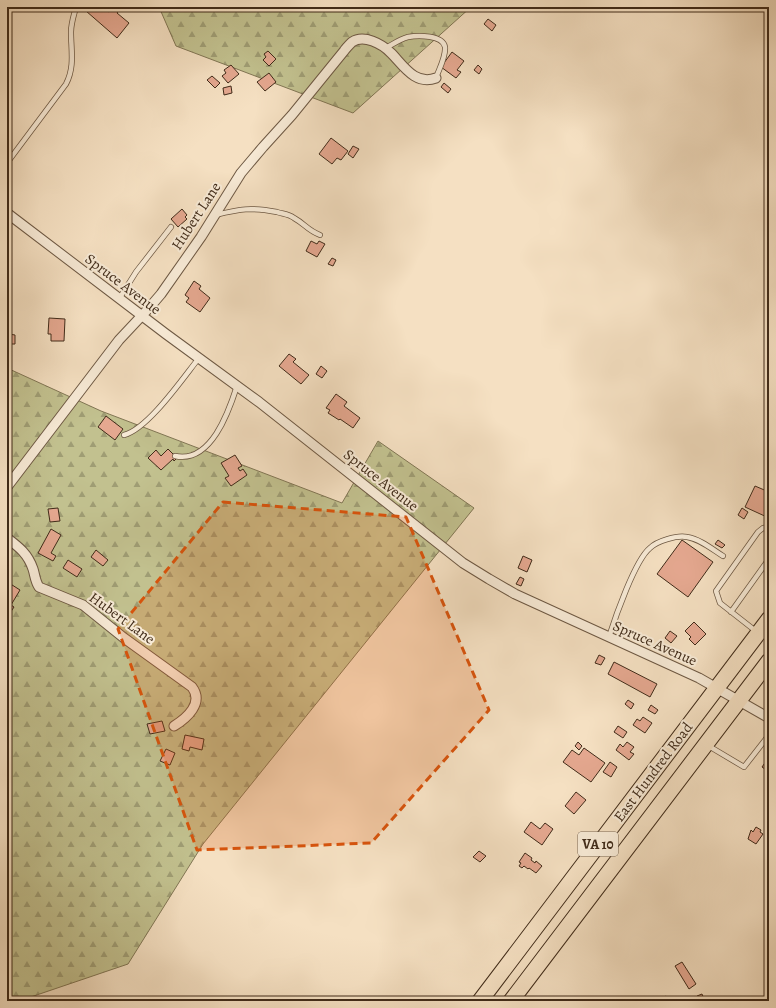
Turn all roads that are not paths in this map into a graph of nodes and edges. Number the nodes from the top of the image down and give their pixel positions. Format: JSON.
{"nodes":[{"id":1,"x":76,"y":7,"type":"edge"},
{"id":2,"x":386,"y":48,"type":"junction"},
{"id":3,"x":436,"y":78,"type":"joint"},
{"id":4,"x":7,"y":163,"type":"edge"},
{"id":5,"x":7,"y":213,"type":"edge"},
{"id":6,"x":214,"y":216,"type":"junction"},
{"id":7,"x":170,"y":227,"type":"dead end"},
{"id":8,"x":320,"y":235,"type":"dead end"},
{"id":9,"x":119,"y":299,"type":"junction"},
{"id":10,"x":142,"y":316,"type":"junction"},
{"id":11,"x":199,"y":358,"type":"junction"},
{"id":12,"x":237,"y":386,"type":"junction"},
{"id":13,"x":124,"y":435,"type":"dead end"},
{"id":14,"x":176,"y":456,"type":"dead end"},
{"id":15,"x":7,"y":487,"type":"edge"},
{"id":16,"x":769,"y":527,"type":"edge"},
{"id":17,"x":7,"y":538,"type":"edge"},
{"id":18,"x":723,"y":556,"type":"dead end"},
{"id":19,"x":769,"y":559,"type":"edge"},
{"id":20,"x":732,"y":612,"type":"junction"},
{"id":21,"x":769,"y":619,"type":"edge"},
{"id":22,"x":759,"y":633,"type":"junction"},
{"id":23,"x":609,"y":637,"type":"junction"},
{"id":24,"x":769,"y":661,"type":"edge"},
{"id":25,"x":717,"y":687,"type":"junction"},
{"id":26,"x":738,"y":701,"type":"junction"},
{"id":27,"x":769,"y":718,"type":"edge"},
{"id":28,"x":174,"y":726,"type":"dead end"},
{"id":29,"x":769,"y":735,"type":"edge"},
{"id":30,"x":706,"y":744,"type":"junction"},
{"id":31,"x":480,"y":1001,"type":"edge"},
{"id":32,"x":511,"y":1001,"type":"edge"},
{"id":33,"x":665,"y":1001,"type":"edge"},
{"id":34,"x":668,"y":1001,"type":"edge"}],
"edges":[{"from":1,"to":4,"type":"lane"},
{"from":2,"to":3,"type":"street","name":"Hubert Lane"},
{"from":2,"to":3,"type":"lane"},
{"from":2,"to":6,"type":"street","name":"Hubert Lane"},
{"from":5,"to":9,"type":"street","name":"Spruce Avenue"},
{"from":6,"to":8,"type":"lane"},
{"from":6,"to":10,"type":"street","name":"Hubert Lane"},
{"from":7,"to":9,"type":"lane"},
{"from":9,"to":10,"type":"street","name":"Spruce Avenue"},
{"from":10,"to":11,"type":"street","name":"Spruce Avenue"},
{"from":10,"to":15,"type":"street","name":"Hubert Lane"},
{"from":11,"to":12,"type":"street","name":"Spruce Avenue"},
{"from":11,"to":13,"type":"lane"},
{"from":12,"to":14,"type":"lane"},
{"from":12,"to":23,"type":"street","name":"Spruce Avenue"},
{"from":16,"to":20,"type":"lane"},
{"from":17,"to":28,"type":"street","name":"Hubert Lane"},
{"from":18,"to":23,"type":"lane"},
{"from":19,"to":20,"type":"lane"},
{"from":20,"to":22,"type":"lane"},
{"from":21,"to":22,"type":"highway","name":"East Hundred Road","number":"VA 10"},
{"from":22,"to":25,"type":"highway","name":"East Hundred Road","number":"VA 10"},
{"from":23,"to":25,"type":"street","name":"Spruce Avenue"},
{"from":24,"to":26,"type":"highway","name":"East Hundred Road","number":"VA 10"},
{"from":25,"to":26,"type":"street","name":"Spruce Avenue"},
{"from":25,"to":31,"type":"highway","name":"East Hundred Road","number":"VA 10"},
{"from":26,"to":27,"type":"street","name":"Spruce Avenue"},
{"from":26,"to":30,"type":"highway","name":"East Hundred Road","number":"VA 10"},
{"from":29,"to":30,"type":"lane"},
{"from":30,"to":32,"type":"highway","name":"East Hundred Road","number":"VA 10"},
{"from":33,"to":34,"type":"lane"}]}
